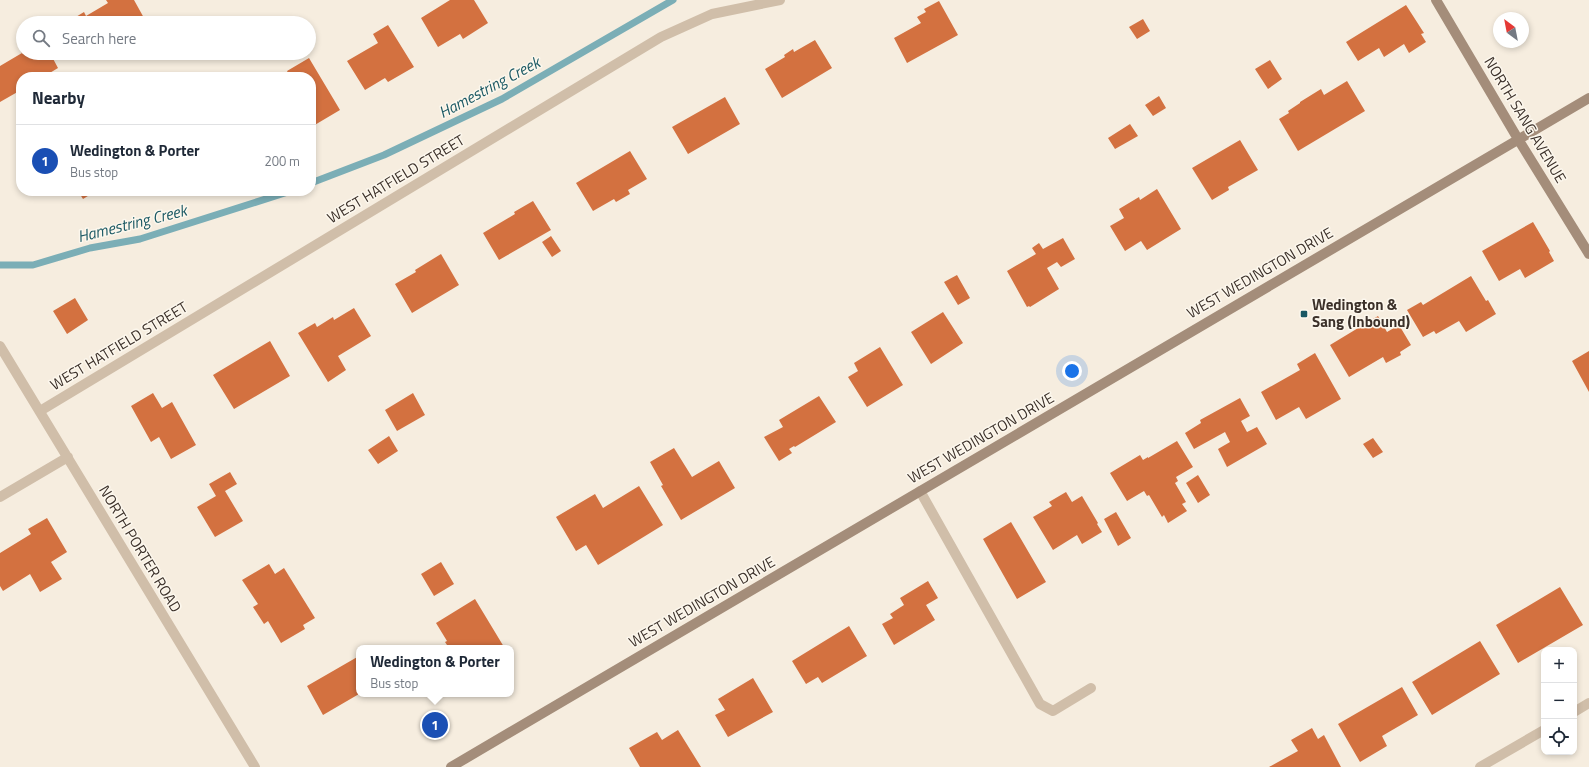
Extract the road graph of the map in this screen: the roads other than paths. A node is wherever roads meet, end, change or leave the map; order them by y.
1 (780, 0) edge
2 (1436, 0) edge
3 (1589, 98) edge
4 (1518, 139) junction
5 (1589, 254) edge
6 (0, 346) edge
7 (40, 411) junction
8 (68, 457) junction
9 (920, 491) junction
10 (0, 497) edge
11 (1091, 688) dead end
12 (1589, 703) edge
13 (1577, 710) edge
14 (1541, 732) edge
15 (255, 767) edge
16 (451, 767) edge
17 (1480, 767) edge

1 - 7 street, WEST HATFIELD STREET
2 - 4 main road, NORTH SANG AVENUE
3 - 4 main road, WEST WEDINGTON DRIVE
4 - 5 main road, NORTH SANG AVENUE
4 - 9 main road, WEST WEDINGTON DRIVE
6 - 7 street, NORTH PORTER ROAD
7 - 8 street, NORTH PORTER ROAD
8 - 10 street
8 - 15 street, NORTH PORTER ROAD
9 - 11 street
9 - 16 main road, WEST WEDINGTON DRIVE
12 - 13 street
14 - 17 street

